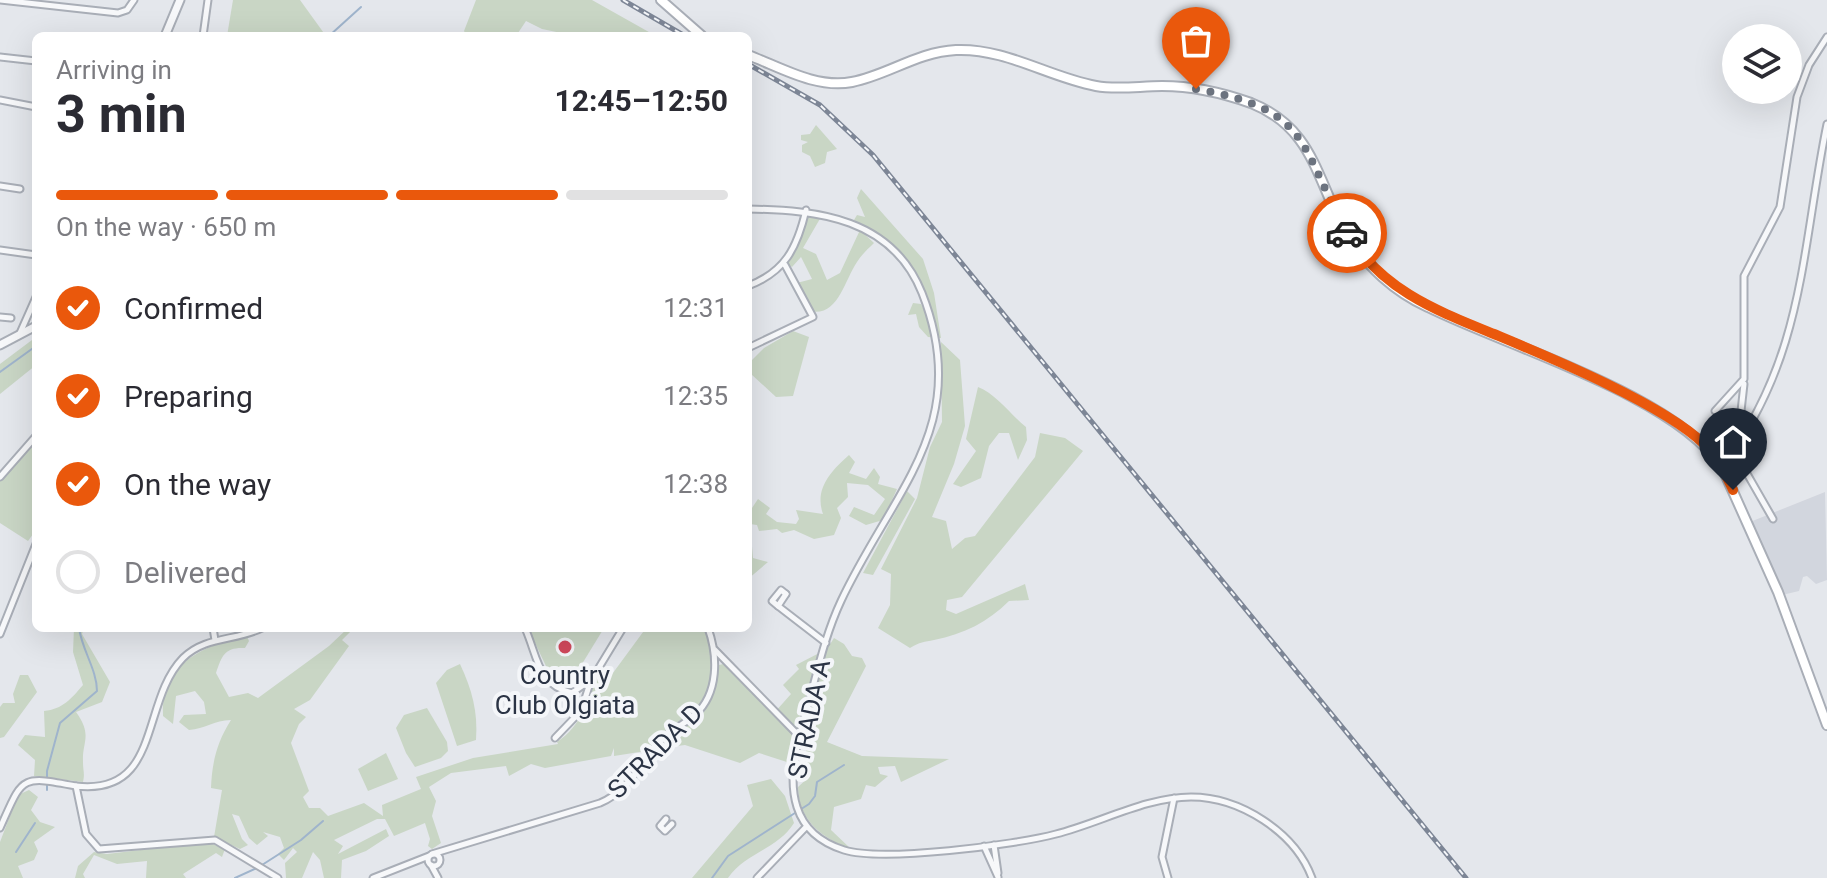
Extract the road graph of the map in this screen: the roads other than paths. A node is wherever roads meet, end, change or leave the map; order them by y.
1 (0, 0) edge
2 (134, 0) edge
3 (180, 0) edge
4 (208, 0) edge
5 (661, 0) edge
6 (167, 32) edge
7 (204, 32) edge
8 (697, 32) edge
9 (1827, 37) edge
10 (0, 57) edge
11 (752, 57) edge
12 (32, 61) edge
13 (0, 100) edge
14 (32, 106) edge
15 (1827, 124) edge
16 (0, 186) edge
17 (20, 189) dead end
18 (752, 209) edge
19 (806, 210) junction
20 (0, 250) edge
21 (32, 254) edge
22 (785, 265) junction
23 (752, 284) edge
24 (32, 306) edge
25 (0, 317) edge
26 (11, 318) dead end
27 (32, 328) edge
28 (19, 336) junction
29 (0, 345) edge
30 (752, 346) edge
31 (1744, 379) junction
32 (1715, 411) dead end
33 (1746, 433) junction
34 (32, 441) edge
35 (1734, 451) junction
36 (1722, 467) junction
37 (0, 477) edge
38 (1773, 519) dead end
39 (32, 554) edge
40 (778, 606) dead end
41 (214, 632) edge
42 (246, 632) edge
43 (527, 632) edge
44 (621, 632) edge
45 (709, 632) edge
46 (0, 634) edge
47 (215, 640) junction
48 (826, 643) junction
49 (715, 650) junction
50 (592, 679) junction
51 (573, 692) junction
52 (581, 703) junction
53 (1827, 725) edge
54 (800, 737) junction
55 (555, 738) dead end
56 (76, 786) junction
57 (1174, 798) junction
58 (666, 819) dead end
59 (672, 824) dead end
60 (806, 827) junction
61 (0, 828) edge
62 (462, 843) junction
63 (994, 845) junction
64 (984, 846) junction
65 (431, 855) junction
66 (439, 862) junction
67 (411, 864) junction
68 (430, 864) junction
69 (278, 878) edge
70 (373, 878) edge
71 (757, 878) edge
72 (998, 878) edge
73 (1168, 878) edge
74 (1312, 878) edge

1 - 2 street
3 - 6 street
4 - 7 street
5 - 8 main road
9 - 31 street
10 - 12 street
11 - 36 main road
13 - 14 street
15 - 33 street
16 - 17 street
18 - 19 street, STRADA A
19 - 22 street
19 - 48 street, STRADA A
20 - 21 street
22 - 23 street
22 - 30 street
24 - 28 street
25 - 26 street
27 - 28 street
28 - 29 street
31 - 32 street
31 - 33 street
33 - 35 street
34 - 37 street
35 - 36 street
35 - 38 street
36 - 53 main road
39 - 46 street
40 - 48 street
41 - 47 street
42 - 47 street
43 - 51 street
44 - 50 street
45 - 49 street, STRADA D
47 - 56 street
48 - 54 street, STRADA A
49 - 54 street, STRADA D
49 - 62 street, STRADA D
50 - 51 street
50 - 52 street
51 - 52 street
52 - 55 street
54 - 60 street, STRADA A
56 - 61 street
56 - 69 street
57 - 63 street
57 - 73 street
57 - 74 street
58 - 59 street
60 - 64 street
60 - 71 street
62 - 65 street, STRADA D
62 - 66 street, STRADA D
63 - 64 street
63 - 72 street
64 - 72 street
65 - 66 street
65 - 67 street, STRADA D
65 - 68 street
66 - 68 street
66 - 68 street
67 - 68 street, STRADA D
67 - 70 street, STRADA D

